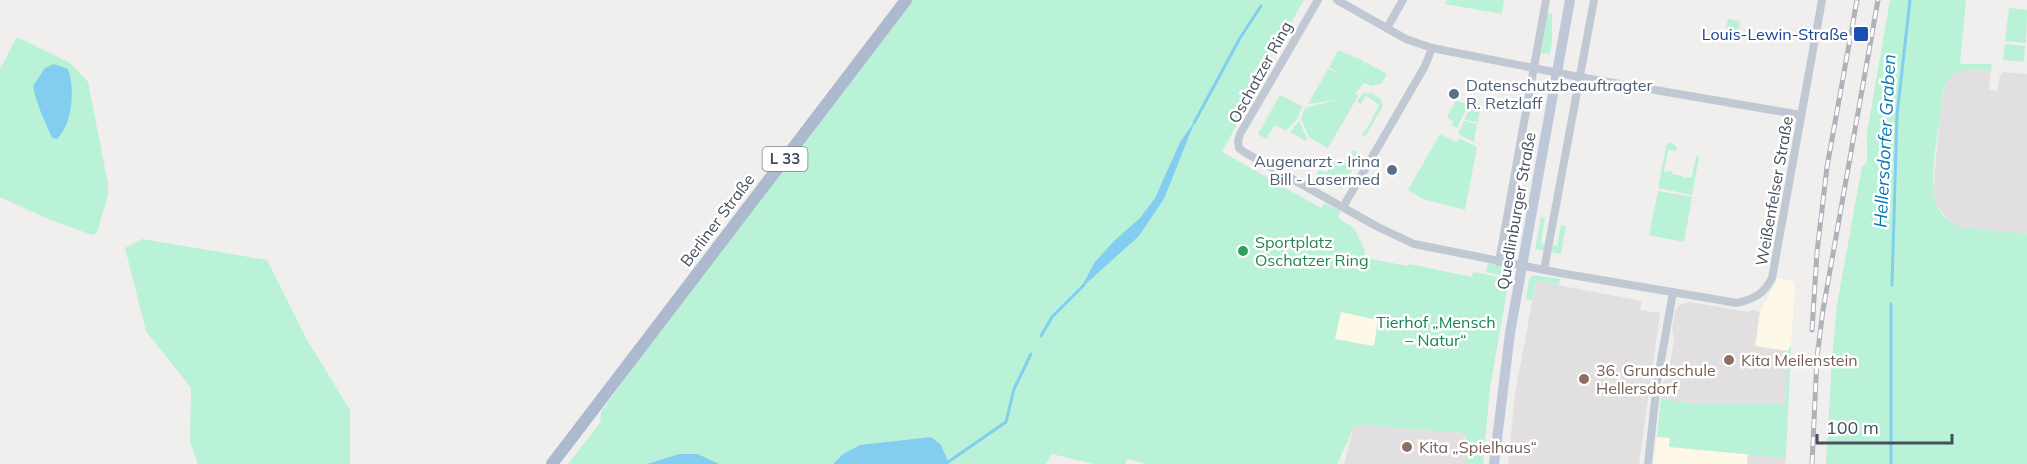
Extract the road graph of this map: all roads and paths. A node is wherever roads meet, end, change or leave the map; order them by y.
1 (906, 0) edge
2 (1318, 0) edge
3 (1337, 0) edge
4 (1403, 0) edge
5 (1546, 0) edge
6 (1570, 0) edge
7 (1594, 0) edge
8 (1822, 0) edge
9 (1387, 28) junction
10 (1432, 48) junction
11 (1534, 68) junction
12 (1556, 72) junction
13 (1579, 76) junction
14 (1802, 115) junction
15 (1343, 207) junction
16 (1499, 262) junction
17 (1521, 266) junction
18 (1544, 270) junction
19 (1672, 292) junction
20 (552, 464) edge
21 (1494, 464) edge
22 (1648, 464) edge

1 - 20 main road, Berliner Straße / L 33
2 - 15 street, Oschatzer Ring
3 - 9 street
4 - 9 street
5 - 11 street, Quedlinburger Straße
6 - 12 street, Quedlinburger Straße
7 - 13 street
8 - 14 street, Weißenfelser Straße
9 - 10 street
10 - 11 street
10 - 15 street
11 - 12 street
11 - 16 street, Quedlinburger Straße
12 - 13 street
12 - 17 street, Quedlinburger Straße
13 - 14 street
13 - 18 street
14 - 19 street, Weißenfelser Straße
15 - 16 street, Oschatzer Ring
16 - 17 street, Oschatzer Ring
17 - 18 street, Weißenfelser Straße
17 - 21 street, Quedlinburger Straße
18 - 19 street, Weißenfelser Straße
19 - 22 street

